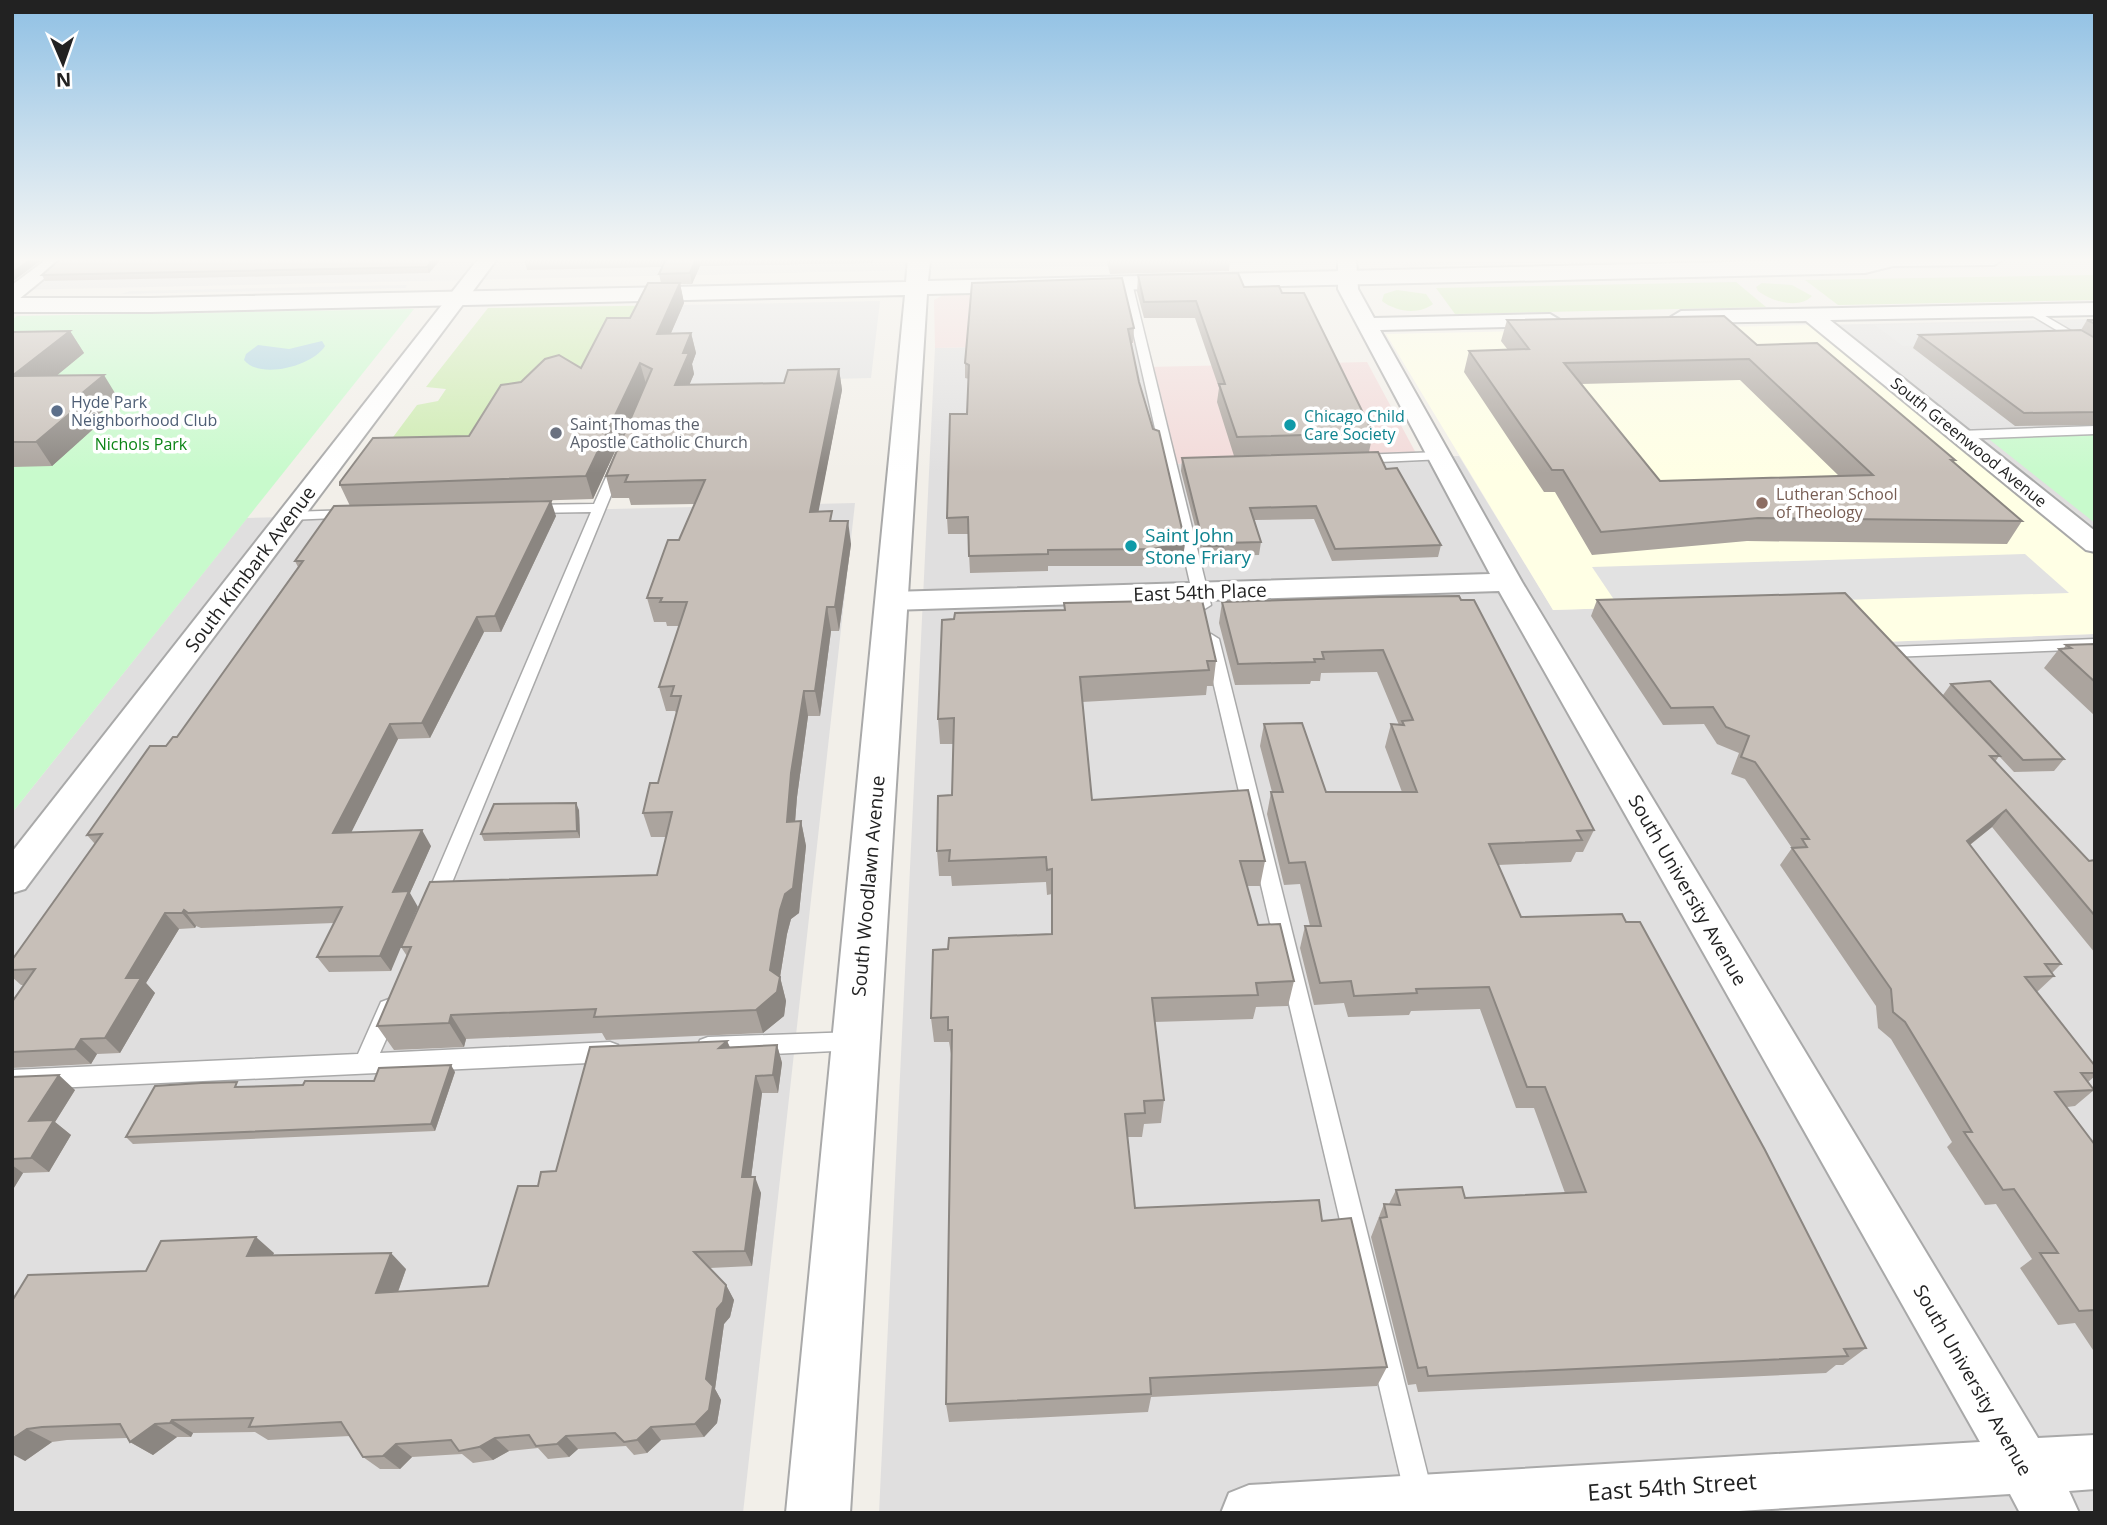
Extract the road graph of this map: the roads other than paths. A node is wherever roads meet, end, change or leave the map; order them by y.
1 (432, 330) edge
2 (913, 330) edge
3 (1140, 330) edge
4 (1369, 330) edge
5 (1830, 330) edge
6 (2063, 330) edge
7 (2095, 350) edge
8 (2095, 430) edge
9 (1960, 435) junction
10 (625, 448) edge
11 (1439, 456) junction
12 (1349, 459) edge
13 (600, 508) junction
14 (520, 510) edge
15 (373, 514) edge
16 (290, 516) junction
17 (2095, 544) edge
18 (1508, 582) junction
19 (1200, 592) junction
20 (891, 601) junction
21 (2095, 645) edge
22 (1909, 672) edge
23 (12, 879) edge
24 (424, 924) edge
25 (397, 987) edge
26 (856, 1041) junction
27 (683, 1049) edge
28 (628, 1051) edge
29 (365, 1063) junction
30 (12, 1080) edge
31 (2095, 1462) edge
32 (2024, 1466) junction
33 (1422, 1508) edge
34 (818, 1513) edge
35 (1249, 1513) edge
36 (2051, 1513) edge

1 - 16 street, South Kimbark Avenue
2 - 20 street, South Woodlawn Avenue
3 - 19 lane
4 - 11 street, South University Avenue
5 - 9 street, South Greenwood Avenue
6 - 7 lane
8 - 9 lane
9 - 17 street, South Greenwood Avenue
10 - 13 lane
11 - 12 lane
11 - 18 street, South University Avenue
13 - 14 lane
13 - 24 lane
15 - 16 lane
16 - 23 street, South Kimbark Avenue
18 - 19 street, East 54th Place
18 - 32 street, South University Avenue
19 - 20 street, East 54th Place
19 - 33 lane
20 - 26 street, South Woodlawn Avenue
21 - 22 lane
25 - 29 lane
26 - 27 lane
26 - 34 street, South Woodlawn Avenue
28 - 29 lane
29 - 30 lane
31 - 32 street, East 54th Street
32 - 33 street, East 54th Street
32 - 36 street, South University Avenue
33 - 35 street, East 54th Street

